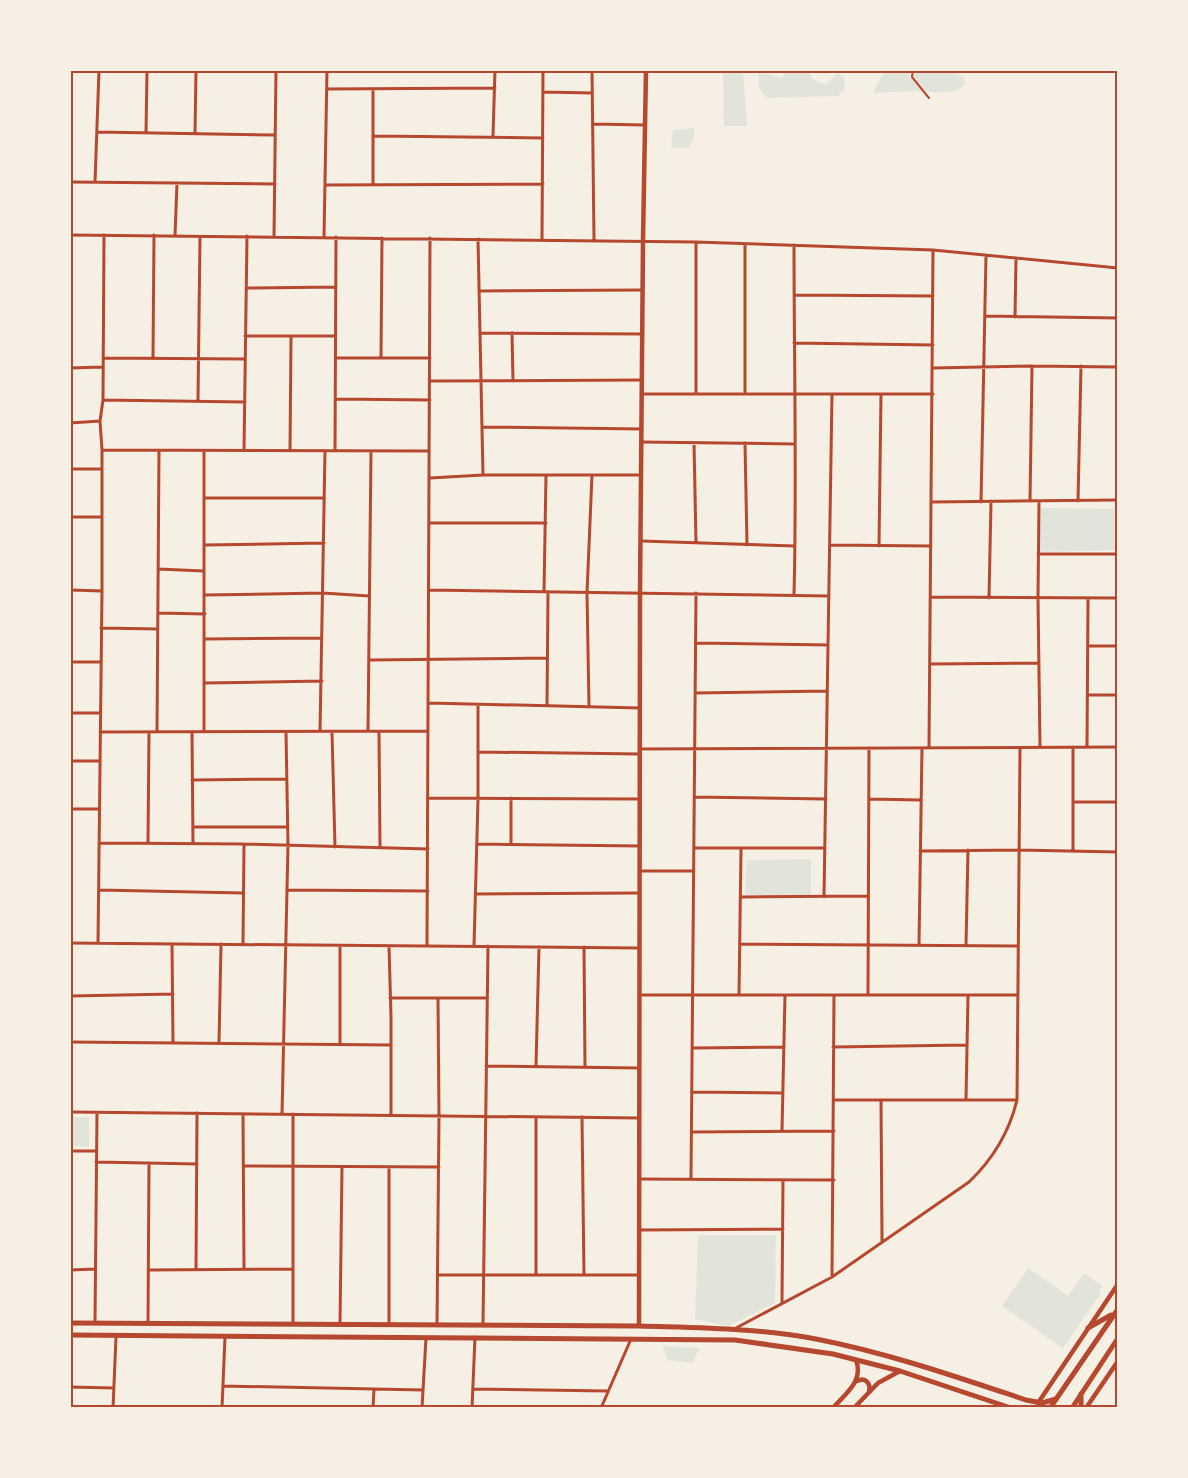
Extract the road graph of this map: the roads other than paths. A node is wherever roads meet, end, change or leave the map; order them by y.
1 (99, 70) edge
2 (147, 70) edge
3 (196, 70) edge
4 (276, 70) edge
5 (327, 70) edge
6 (495, 70) edge
7 (543, 70) edge
8 (592, 70) edge
9 (646, 70) edge
10 (913, 70) edge
11 (495, 88) junction
12 (327, 89) junction
13 (373, 89) junction
14 (543, 92) junction
15 (592, 93) junction
16 (929, 98) dead end
17 (592, 124) junction
18 (645, 125) junction
19 (97, 132) junction
20 (146, 132) junction
21 (195, 134) junction
22 (275, 135) junction
23 (374, 136) junction
24 (493, 136) junction
25 (543, 138) junction
26 (70, 182) edge
27 (95, 182) junction
28 (177, 183) junction
29 (275, 184) junction
30 (373, 184) junction
31 (543, 184) junction
32 (325, 185) junction
33 (70, 235) edge
34 (104, 235) junction
35 (154, 235) junction
36 (175, 236) junction
37 (200, 236) junction
38 (247, 236) junction
39 (274, 237) junction
40 (324, 237) junction
41 (336, 237) junction
42 (382, 238) junction
43 (430, 238) junction
44 (478, 239) junction
45 (542, 239) junction
46 (594, 240) junction
47 (643, 240) junction
48 (696, 242) junction
49 (745, 244) junction
50 (794, 245) junction
51 (933, 250) junction
52 (986, 255) junction
53 (1016, 258) junction
54 (1118, 268) edge
55 (336, 287) junction
56 (246, 288) junction
57 (642, 290) junction
58 (479, 291) junction
59 (794, 295) junction
60 (934, 296) junction
61 (985, 316) junction
62 (1015, 317) junction
63 (1118, 318) edge
64 (480, 333) junction
65 (512, 333) junction
66 (642, 334) junction
67 (245, 336) junction
68 (335, 336) junction
69 (291, 337) junction
70 (794, 343) junction
71 (933, 345) junction
72 (103, 358) junction
73 (153, 358) junction
74 (336, 358) junction
75 (381, 358) junction
76 (430, 358) junction
77 (198, 359) junction
78 (245, 359) junction
79 (1032, 366) junction
80 (1081, 366) junction
81 (102, 367) junction
82 (984, 367) junction
83 (1118, 367) edge
84 (70, 368) edge
85 (933, 368) junction
86 (642, 380) junction
87 (430, 381) junction
88 (481, 381) junction
89 (513, 381) junction
90 (642, 394) junction
91 (696, 394) junction
92 (746, 394) junction
93 (794, 394) junction
94 (832, 394) junction
95 (881, 394) junction
96 (933, 394) junction
97 (336, 399) junction
98 (103, 400) junction
99 (198, 400) junction
100 (430, 400) junction
101 (245, 402) junction
102 (100, 421) junction
103 (70, 423) edge
104 (482, 427) junction
105 (642, 429) junction
106 (642, 442) junction
107 (694, 442) junction
108 (744, 443) junction
109 (795, 444) junction
110 (102, 450) junction
111 (159, 450) junction
112 (244, 450) junction
113 (204, 451) junction
114 (290, 451) junction
115 (325, 451) junction
116 (335, 451) junction
117 (371, 451) junction
118 (429, 451) junction
119 (70, 468) edge
120 (101, 469) junction
121 (483, 475) junction
122 (546, 475) junction
123 (592, 475) junction
124 (641, 475) junction
125 (429, 478) junction
126 (205, 498) junction
127 (323, 498) junction
128 (1118, 500) edge
129 (1030, 501) junction
130 (1039, 501) junction
131 (1078, 501) junction
132 (932, 502) junction
133 (981, 502) junction
134 (991, 502) junction
135 (70, 517) edge
136 (102, 517) junction
137 (429, 523) junction
138 (546, 523) junction
139 (641, 541) junction
140 (324, 543) junction
141 (696, 543) junction
142 (205, 545) junction
143 (747, 545) junction
144 (830, 545) junction
145 (795, 546) junction
146 (879, 546) junction
147 (931, 546) junction
148 (1038, 554) junction
149 (1118, 554) edge
150 (158, 569) junction
151 (204, 571) junction
152 (70, 590) edge
153 (429, 590) junction
154 (102, 591) junction
155 (546, 592) junction
156 (323, 593) junction
157 (587, 593) junction
158 (696, 593) junction
159 (640, 594) junction
160 (205, 595) junction
161 (794, 595) junction
162 (369, 596) junction
163 (829, 596) junction
164 (931, 597) junction
165 (989, 598) junction
166 (1038, 598) junction
167 (1088, 598) junction
168 (1118, 598) edge
169 (159, 613) junction
170 (205, 614) junction
171 (101, 628) junction
172 (158, 629) junction
173 (322, 638) junction
174 (204, 639) junction
175 (696, 643) junction
176 (828, 645) junction
177 (1088, 646) junction
178 (1118, 646) edge
179 (547, 658) junction
180 (370, 660) junction
181 (429, 660) junction
182 (70, 662) edge
183 (101, 662) junction
184 (930, 663) junction
185 (1038, 663) junction
186 (322, 681) junction
187 (205, 683) junction
188 (827, 691) junction
189 (695, 693) junction
190 (1087, 694) junction
191 (1118, 695) edge
192 (429, 704) junction
193 (478, 705) junction
194 (547, 706) junction
195 (589, 707) junction
196 (640, 708) junction
197 (70, 713) edge
198 (99, 713) junction
199 (368, 731) junction
200 (379, 731) junction
201 (428, 731) junction
202 (99, 732) junction
203 (149, 732) junction
204 (157, 732) junction
205 (192, 732) junction
206 (204, 732) junction
207 (286, 732) junction
208 (320, 732) junction
209 (332, 732) junction
210 (1040, 747) junction
211 (1073, 747) junction
212 (1087, 747) junction
213 (1118, 747) edge
214 (827, 748) junction
215 (869, 748) junction
216 (922, 748) junction
217 (929, 748) junction
218 (1020, 748) junction
219 (695, 749) junction
220 (478, 752) junction
221 (640, 752) junction
222 (70, 761) edge
223 (100, 761) junction
224 (286, 779) junction
225 (192, 780) junction
226 (694, 797) junction
227 (428, 798) junction
228 (511, 798) junction
229 (478, 799) junction
230 (639, 799) junction
231 (826, 799) junction
232 (868, 799) junction
233 (921, 800) junction
234 (1073, 802) junction
235 (1118, 802) edge
236 (70, 809) edge
237 (99, 809) junction
238 (193, 827) junction
239 (287, 827) junction
240 (100, 843) junction
241 (148, 843) junction
242 (193, 844) junction
243 (244, 844) junction
244 (477, 844) junction
245 (511, 844) junction
246 (288, 845) junction
247 (640, 846) junction
248 (335, 847) junction
249 (380, 847) junction
250 (694, 848) junction
251 (741, 848) junction
252 (825, 848) junction
253 (429, 849) junction
254 (968, 850) junction
255 (1019, 850) junction
256 (920, 851) junction
257 (1073, 851) junction
258 (1118, 852) edge
259 (640, 871) junction
260 (694, 871) junction
261 (99, 890) junction
262 (287, 890) junction
263 (428, 891) junction
264 (243, 893) junction
265 (640, 893) junction
266 (476, 894) junction
267 (868, 896) junction
268 (741, 897) junction
269 (824, 897) junction
270 (70, 943) edge
271 (98, 943) junction
272 (172, 944) junction
273 (221, 944) junction
274 (243, 944) junction
275 (740, 944) junction
276 (286, 945) junction
277 (388, 945) junction
278 (868, 945) junction
279 (919, 945) junction
280 (966, 945) junction
281 (340, 946) junction
282 (427, 946) junction
283 (474, 946) junction
284 (488, 946) junction
285 (1018, 946) junction
286 (539, 947) junction
287 (584, 947) junction
288 (638, 948) junction
289 (173, 994) junction
290 (639, 995) junction
291 (693, 995) junction
292 (739, 995) junction
293 (785, 995) junction
294 (834, 995) junction
295 (868, 995) junction
296 (968, 995) junction
297 (1017, 995) junction
298 (70, 996) edge
299 (390, 998) junction
300 (488, 998) junction
301 (438, 999) junction
302 (70, 1042) edge
303 (173, 1043) junction
304 (219, 1043) junction
305 (284, 1044) junction
306 (340, 1045) junction
307 (391, 1045) junction
308 (966, 1045) junction
309 (784, 1047) junction
310 (833, 1047) junction
311 (692, 1048) junction
312 (486, 1066) junction
313 (536, 1066) junction
314 (585, 1067) junction
315 (639, 1068) junction
316 (692, 1092) junction
317 (783, 1093) junction
318 (834, 1100) junction
319 (881, 1100) junction
320 (966, 1100) junction
321 (1017, 1100) junction
322 (70, 1112) edge
323 (97, 1113) junction
324 (197, 1113) junction
325 (243, 1114) junction
326 (282, 1114) junction
327 (293, 1114) junction
328 (391, 1115) junction
329 (439, 1116) junction
330 (485, 1116) junction
331 (536, 1117) junction
332 (582, 1117) junction
333 (639, 1118) junction
334 (782, 1131) junction
335 (834, 1131) junction
336 (691, 1132) junction
337 (70, 1151) edge
338 (96, 1151) junction
339 (96, 1162) junction
340 (149, 1163) junction
341 (197, 1164) junction
342 (244, 1166) junction
343 (293, 1166) junction
344 (342, 1167) junction
345 (389, 1167) junction
346 (439, 1167) junction
347 (639, 1179) junction
348 (691, 1179) junction
349 (783, 1180) junction
350 (834, 1180) junction
351 (783, 1229) junction
352 (639, 1230) junction
353 (882, 1242) junction
354 (95, 1269) junction
355 (244, 1269) junction
356 (293, 1269) junction
357 (70, 1270) edge
358 (148, 1270) junction
359 (196, 1270) junction
360 (438, 1275) junction
361 (483, 1275) junction
362 (536, 1275) junction
363 (584, 1275) junction
364 (639, 1275) junction
365 (832, 1277) junction
366 (1118, 1284) edge
367 (782, 1303) junction
368 (1117, 1309) edge
369 (70, 1323) edge
370 (95, 1323) junction
371 (148, 1323) junction
372 (293, 1324) junction
373 (322, 1324) junction
374 (340, 1324) junction
375 (389, 1324) junction
376 (437, 1324) junction
377 (483, 1325) junction
378 (639, 1326) junction
379 (1088, 1328) junction
380 (732, 1330) junction
381 (70, 1335) edge
382 (116, 1335) junction
383 (225, 1335) junction
384 (321, 1337) junction
385 (426, 1337) junction
386 (475, 1337) junction
387 (632, 1338) junction
388 (1118, 1338) edge
389 (856, 1360) junction
390 (1118, 1361) edge
391 (900, 1371) junction
392 (855, 1383) junction
393 (223, 1386) junction
394 (70, 1387) edge
395 (114, 1388) junction
396 (374, 1389) junction
397 (473, 1389) junction
398 (423, 1390) junction
399 (608, 1390) junction
400 (1082, 1392) junction
401 (867, 1393) junction
402 (1056, 1399) junction
403 (1026, 1400) junction
404 (1038, 1403) junction
405 (113, 1407) edge
406 (222, 1407) edge
407 (373, 1407) edge
408 (422, 1407) edge
409 (472, 1407) edge
410 (601, 1407) edge
411 (832, 1407) edge
412 (854, 1407) edge
413 (1011, 1407) edge
414 (1029, 1407) edge
415 (1050, 1407) edge
416 (1072, 1407) edge
417 (1081, 1407) edge
418 (1086, 1407) edge

1 - 19 street
2 - 20 street
3 - 21 street
4 - 22 street
5 - 12 street
6 - 11 street
7 - 14 street
8 - 15 street
9 - 18 street
10 - 16 street
11 - 13 street
11 - 24 street
12 - 13 street
12 - 32 street
13 - 23 street
14 - 15 street
14 - 25 street
15 - 17 street
17 - 18 street
17 - 46 street
18 - 47 street
19 - 20 street
19 - 27 street
20 - 21 street
21 - 22 street
22 - 29 street
23 - 24 street
23 - 30 street
24 - 25 street
25 - 31 street
26 - 27 street
27 - 28 street
28 - 29 street
28 - 36 street
29 - 39 street
30 - 31 street
30 - 32 street
31 - 45 street
32 - 40 street
33 - 34 street
34 - 35 street
34 - 72 street
35 - 36 street
35 - 73 street
36 - 37 street
37 - 38 street
37 - 77 street
38 - 39 street
38 - 56 street
39 - 40 street
40 - 41 street
41 - 42 street
41 - 55 street
42 - 43 street
42 - 75 street
43 - 44 street
43 - 76 street
44 - 45 street
44 - 58 street
45 - 46 street
46 - 47 street
47 - 48 street
47 - 57 street
48 - 49 street
48 - 91 street
49 - 50 street
49 - 92 street
50 - 51 street
50 - 59 street
51 - 52 street
51 - 60 street
52 - 53 street
52 - 61 street
53 - 54 street
53 - 62 street
55 - 56 street
55 - 68 street
56 - 67 street
57 - 58 street
57 - 66 street
58 - 64 street
59 - 60 street
59 - 70 street
60 - 71 street
61 - 62 street
61 - 82 street
62 - 63 street
64 - 65 street
64 - 88 street
65 - 66 street
65 - 89 street
66 - 86 street
67 - 69 street
67 - 78 street
68 - 69 street
68 - 74 street
69 - 114 street
70 - 71 street
70 - 93 street
71 - 85 street
72 - 73 street
72 - 81 street
73 - 77 street
74 - 75 street
74 - 97 street
75 - 76 street
76 - 87 street
77 - 78 street
77 - 99 street
78 - 101 street
79 - 80 street
79 - 82 street
79 - 129 street
80 - 83 street
80 - 131 street
81 - 84 street
81 - 98 street
82 - 85 street
82 - 133 street
85 - 96 street
86 - 89 street
86 - 90 street
87 - 88 street
87 - 100 street
88 - 89 street
88 - 104 street
90 - 91 street
90 - 105 street
91 - 92 street
92 - 93 street
93 - 94 street
93 - 109 street
94 - 95 street
94 - 144 street
95 - 96 street
95 - 146 street
96 - 132 street
97 - 100 street
97 - 116 street
98 - 99 street
98 - 102 street
99 - 101 street
100 - 118 street
101 - 112 street
102 - 103 street
102 - 110 street
104 - 105 street
104 - 121 street
105 - 106 street
106 - 107 street
106 - 124 street
107 - 108 street
107 - 141 street
108 - 109 street
108 - 143 street
109 - 145 street
110 - 111 street
110 - 120 street
111 - 113 street
111 - 150 street
112 - 113 street
112 - 114 street
113 - 126 street
114 - 115 street
115 - 116 street
115 - 127 street
116 - 117 street
117 - 118 street
117 - 162 street
118 - 125 street
119 - 120 street
120 - 136 street
121 - 122 street
121 - 125 street
122 - 123 street
122 - 138 street
123 - 124 street
123 - 157 street
124 - 139 street
125 - 137 street
126 - 127 street
126 - 142 street
127 - 140 street
128 - 131 street
129 - 130 street
129 - 134 street
130 - 131 street
130 - 148 street
132 - 133 street
132 - 147 street
133 - 134 street
134 - 165 street
135 - 136 street
136 - 154 street
137 - 138 street
137 - 153 street
138 - 155 street
139 - 141 street
139 - 159 street
140 - 142 street
140 - 156 street
141 - 143 street
142 - 151 street
143 - 145 street
144 - 146 street
144 - 163 street
145 - 161 street
146 - 147 street
147 - 164 street
148 - 149 street
148 - 166 street
150 - 151 street
150 - 169 street
151 - 160 street
152 - 154 street
153 - 155 street
153 - 181 street
154 - 171 street
155 - 157 street
155 - 179 street
156 - 160 street
156 - 162 street
156 - 173 street
157 - 159 street
157 - 195 street
158 - 159 street
158 - 161 street
158 - 175 street
159 - 196 street
160 - 170 street
161 - 163 street
162 - 180 street
163 - 176 street
164 - 165 street
164 - 184 street
165 - 166 street
166 - 167 street
166 - 185 street
167 - 168 street
167 - 177 street
169 - 170 street
169 - 172 street
170 - 174 street
171 - 172 street
171 - 183 street
172 - 204 street
173 - 174 street
173 - 186 street
174 - 187 street
175 - 176 street
175 - 189 street
176 - 188 street
177 - 178 street
177 - 190 street
179 - 181 street
179 - 194 street
180 - 181 street
180 - 199 street
181 - 192 street
182 - 183 street
183 - 198 street
184 - 185 street
184 - 217 street
185 - 210 street
186 - 187 street
186 - 208 street
187 - 206 street
188 - 189 street
188 - 214 street
189 - 219 street
190 - 191 street
190 - 212 street
192 - 193 street
192 - 201 street
193 - 194 street
193 - 220 street
194 - 195 street
195 - 196 street
196 - 221 street
197 - 198 street
198 - 202 street
199 - 200 street
199 - 209 street
200 - 201 street
200 - 249 street
201 - 227 street
202 - 203 street
202 - 223 street
203 - 204 street
203 - 241 street
204 - 205 street
205 - 206 street
205 - 225 street
206 - 207 street
207 - 208 street
207 - 224 street
208 - 209 street
209 - 248 street
210 - 211 street
210 - 218 street
211 - 212 street
211 - 234 street
212 - 213 street
214 - 215 street
214 - 219 street
214 - 231 street
215 - 216 street
215 - 232 street
216 - 217 street
216 - 233 street
217 - 218 street
218 - 255 street
219 - 221 street
219 - 226 street
220 - 221 street
220 - 229 street
221 - 230 street
222 - 223 street
223 - 237 street
224 - 225 street
224 - 239 street
225 - 238 street
226 - 231 street
226 - 250 street
227 - 229 street
227 - 253 street
228 - 229 street
228 - 230 street
228 - 245 street
229 - 244 street
230 - 247 street
231 - 252 street
232 - 233 street
232 - 267 street
233 - 256 street
234 - 235 street
234 - 257 street
236 - 237 street
237 - 240 street
238 - 239 street
238 - 242 street
239 - 246 street
240 - 241 street
240 - 261 street
241 - 242 street
242 - 243 street
243 - 246 street
243 - 264 street
244 - 245 street
244 - 266 street
245 - 247 street
246 - 248 street
246 - 262 street
247 - 259 street
248 - 249 street
249 - 253 street
250 - 251 street
250 - 260 street
251 - 252 street
251 - 268 street
252 - 269 street
253 - 263 street
254 - 255 street
254 - 256 street
254 - 280 street
255 - 257 street
255 - 285 street
256 - 279 street
257 - 258 street
259 - 260 street
259 - 265 street
260 - 291 street
261 - 264 street
261 - 271 street
262 - 263 street
262 - 276 street
263 - 282 street
264 - 274 street
265 - 266 street
265 - 288 street
266 - 283 street
267 - 269 street
267 - 278 street
268 - 269 street
268 - 275 street
270 - 271 street
271 - 272 street
272 - 273 street
272 - 289 street
273 - 274 street
273 - 304 street
274 - 276 street
275 - 278 street
275 - 292 street
276 - 281 street
276 - 305 street
277 - 281 street
277 - 282 street
277 - 299 street
278 - 279 street
278 - 295 street
279 - 280 street
280 - 285 street
281 - 306 street
282 - 283 street
283 - 284 street
284 - 286 street
284 - 300 street
285 - 297 street
286 - 287 street
286 - 313 street
287 - 288 street
287 - 314 street
288 - 290 street
289 - 298 street
289 - 303 street
290 - 291 street
290 - 315 street
291 - 292 street
291 - 311 street
292 - 293 street
293 - 294 street
293 - 309 street
294 - 295 street
294 - 310 street
295 - 296 street
296 - 297 street
296 - 308 street
297 - 321 street
299 - 301 street
299 - 307 street
300 - 301 street
300 - 312 street
301 - 329 street
302 - 303 street
303 - 304 street
304 - 305 street
305 - 306 street
305 - 326 street
306 - 307 street
307 - 328 street
308 - 310 street
308 - 320 street
309 - 311 street
309 - 317 street
310 - 318 street
311 - 316 street
312 - 313 street
312 - 330 street
313 - 314 street
314 - 315 street
315 - 333 street
316 - 317 street
316 - 336 street
317 - 334 street
318 - 319 street
318 - 335 street
319 - 320 street
319 - 353 street
320 - 321 street
321 - 353 street
322 - 323 street
323 - 324 street
323 - 338 street
324 - 325 street
324 - 341 street
325 - 326 street
325 - 342 street
326 - 327 street
327 - 328 street
327 - 343 street
328 - 329 street
329 - 330 street
329 - 346 street
330 - 331 street
330 - 361 street
331 - 332 street
331 - 362 street
332 - 333 street
332 - 363 street
333 - 347 street
334 - 335 street
334 - 336 street
335 - 350 street
336 - 348 street
337 - 338 street
338 - 339 street
339 - 340 street
339 - 354 street
340 - 341 street
340 - 358 street
341 - 359 street
342 - 343 street
342 - 355 street
343 - 344 street
343 - 356 street
344 - 345 street
344 - 374 street
345 - 346 street
345 - 375 street
346 - 360 street
347 - 348 street
347 - 352 street
348 - 349 street
349 - 350 street
349 - 351 street
350 - 365 street
351 - 352 street
351 - 367 street
352 - 364 street
353 - 365 street
354 - 357 street
354 - 370 street
355 - 356 street
355 - 359 street
356 - 372 street
358 - 359 street
358 - 371 street
360 - 361 street
360 - 376 street
361 - 362 street
361 - 377 street
362 - 363 street
363 - 364 street
364 - 378 street
365 - 367 street
366 - 379 street
367 - 380 street
368 - 379 main road
368 - 402 main road
369 - 370 main road
370 - 371 main road
371 - 372 main road
372 - 373 main road
373 - 374 main road
373 - 384 main road
374 - 375 main road
375 - 376 main road
376 - 377 main road
377 - 378 main road
378 - 380 main road
379 - 404 street
380 - 403 main road
381 - 382 main road
382 - 383 main road
382 - 395 street
383 - 384 main road
383 - 393 street
384 - 385 main road
385 - 386 main road
385 - 398 street
386 - 387 main road
386 - 397 street
387 - 389 main road
387 - 399 street
388 - 400 main road
389 - 391 main road
389 - 392 street
390 - 418 street
391 - 401 street
391 - 413 main road
392 - 401 street
392 - 411 street
393 - 396 street
393 - 406 street
394 - 395 street
395 - 405 street
396 - 398 street
396 - 407 street
397 - 399 street
397 - 409 street
398 - 408 street
399 - 410 street
400 - 416 main road
400 - 417 main road
401 - 412 street
402 - 404 main road
402 - 415 main road
403 - 404 main road
403 - 414 main road

